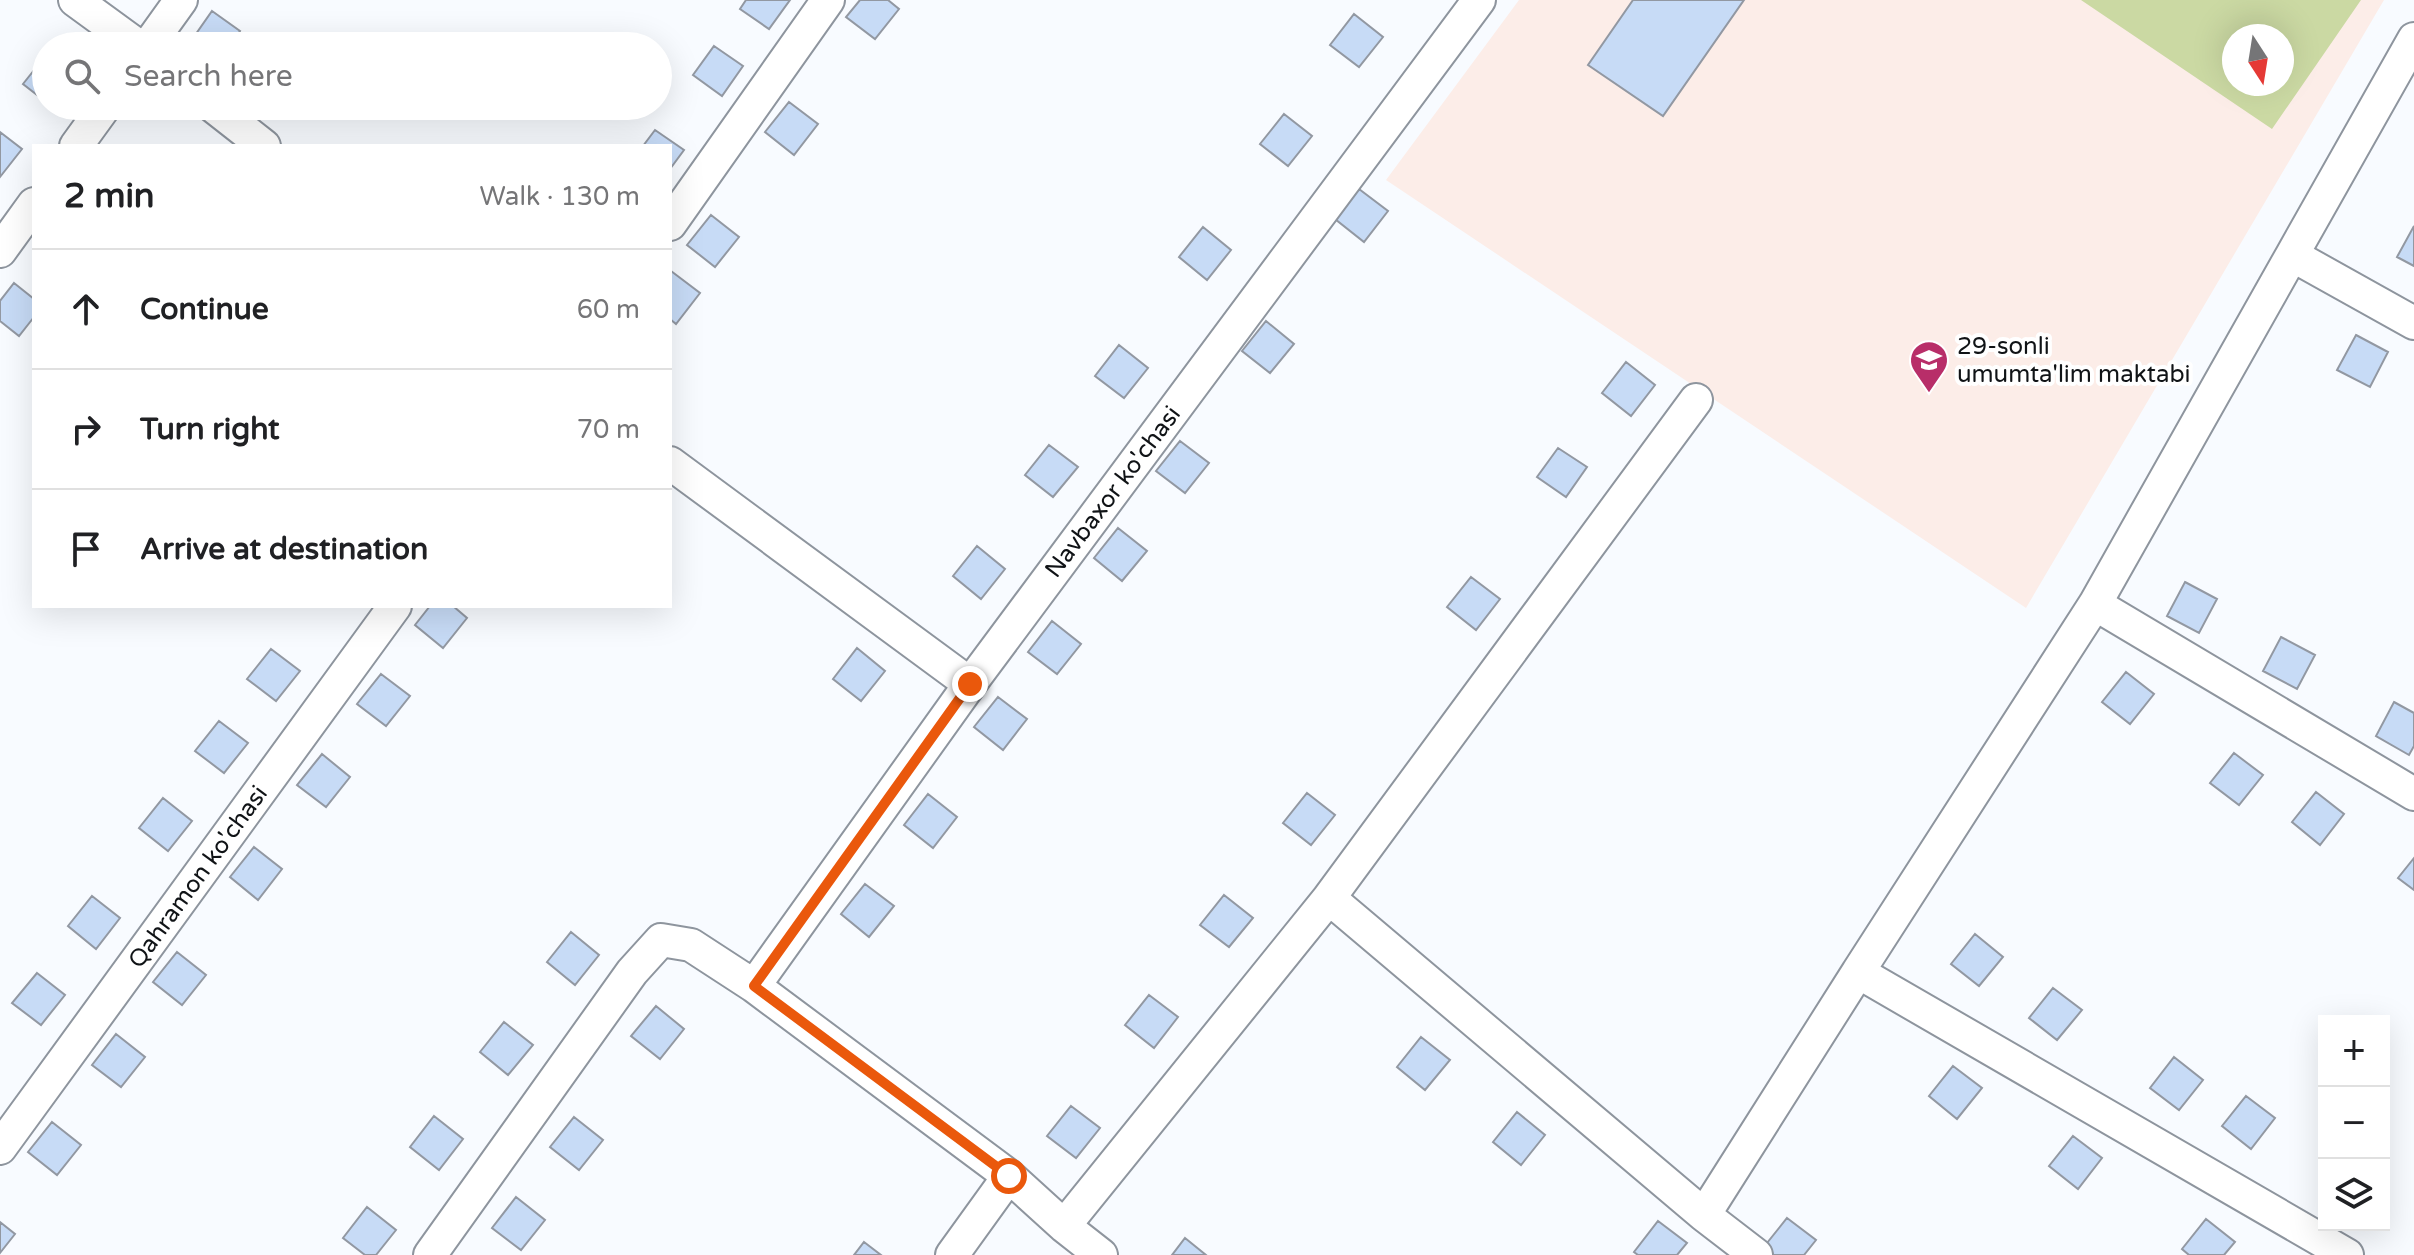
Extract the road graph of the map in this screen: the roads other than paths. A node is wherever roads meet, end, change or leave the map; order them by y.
1 (75, 0) edge
2 (181, 0) edge
3 (828, 0) edge
4 (1479, 0) edge
5 (119, 32) edge
6 (158, 32) edge
7 (2414, 39) edge
8 (95, 120) edge
9 (231, 120) edge
10 (77, 144) edge
11 (261, 144) edge
12 (32, 207) edge
13 (672, 221) edge
14 (0, 251) edge
15 (2292, 255) junction
16 (2414, 323) edge
17 (1696, 400) dead end
18 (672, 464) edge
19 (2095, 604) junction
20 (394, 608) edge
21 (970, 684) junction
22 (2414, 794) edge
23 (1329, 898) junction
24 (1858, 972) junction
25 (754, 986) junction
26 (0, 1148) edge
27 (1009, 1176) junction
28 (1704, 1215) junction
29 (1064, 1226) junction
30 (430, 1255) edge
31 (952, 1255) edge
32 (1101, 1255) edge
33 (1756, 1255) edge
34 (2347, 1255) edge

1 - 5 street
2 - 6 street
3 - 13 street
4 - 21 street, Navbaxor ko'chasi
7 - 15 street
8 - 10 street
9 - 11 street
12 - 14 street
15 - 16 street
15 - 19 street
17 - 23 street
18 - 21 street
19 - 22 street
19 - 24 street
20 - 26 street, Qahramon ko'chasi
21 - 25 street, Navbaxor ko'chasi
23 - 28 street
23 - 29 street
24 - 28 street
24 - 34 street
25 - 27 street
25 - 30 street
27 - 29 street
27 - 31 street
28 - 33 street
29 - 32 street

